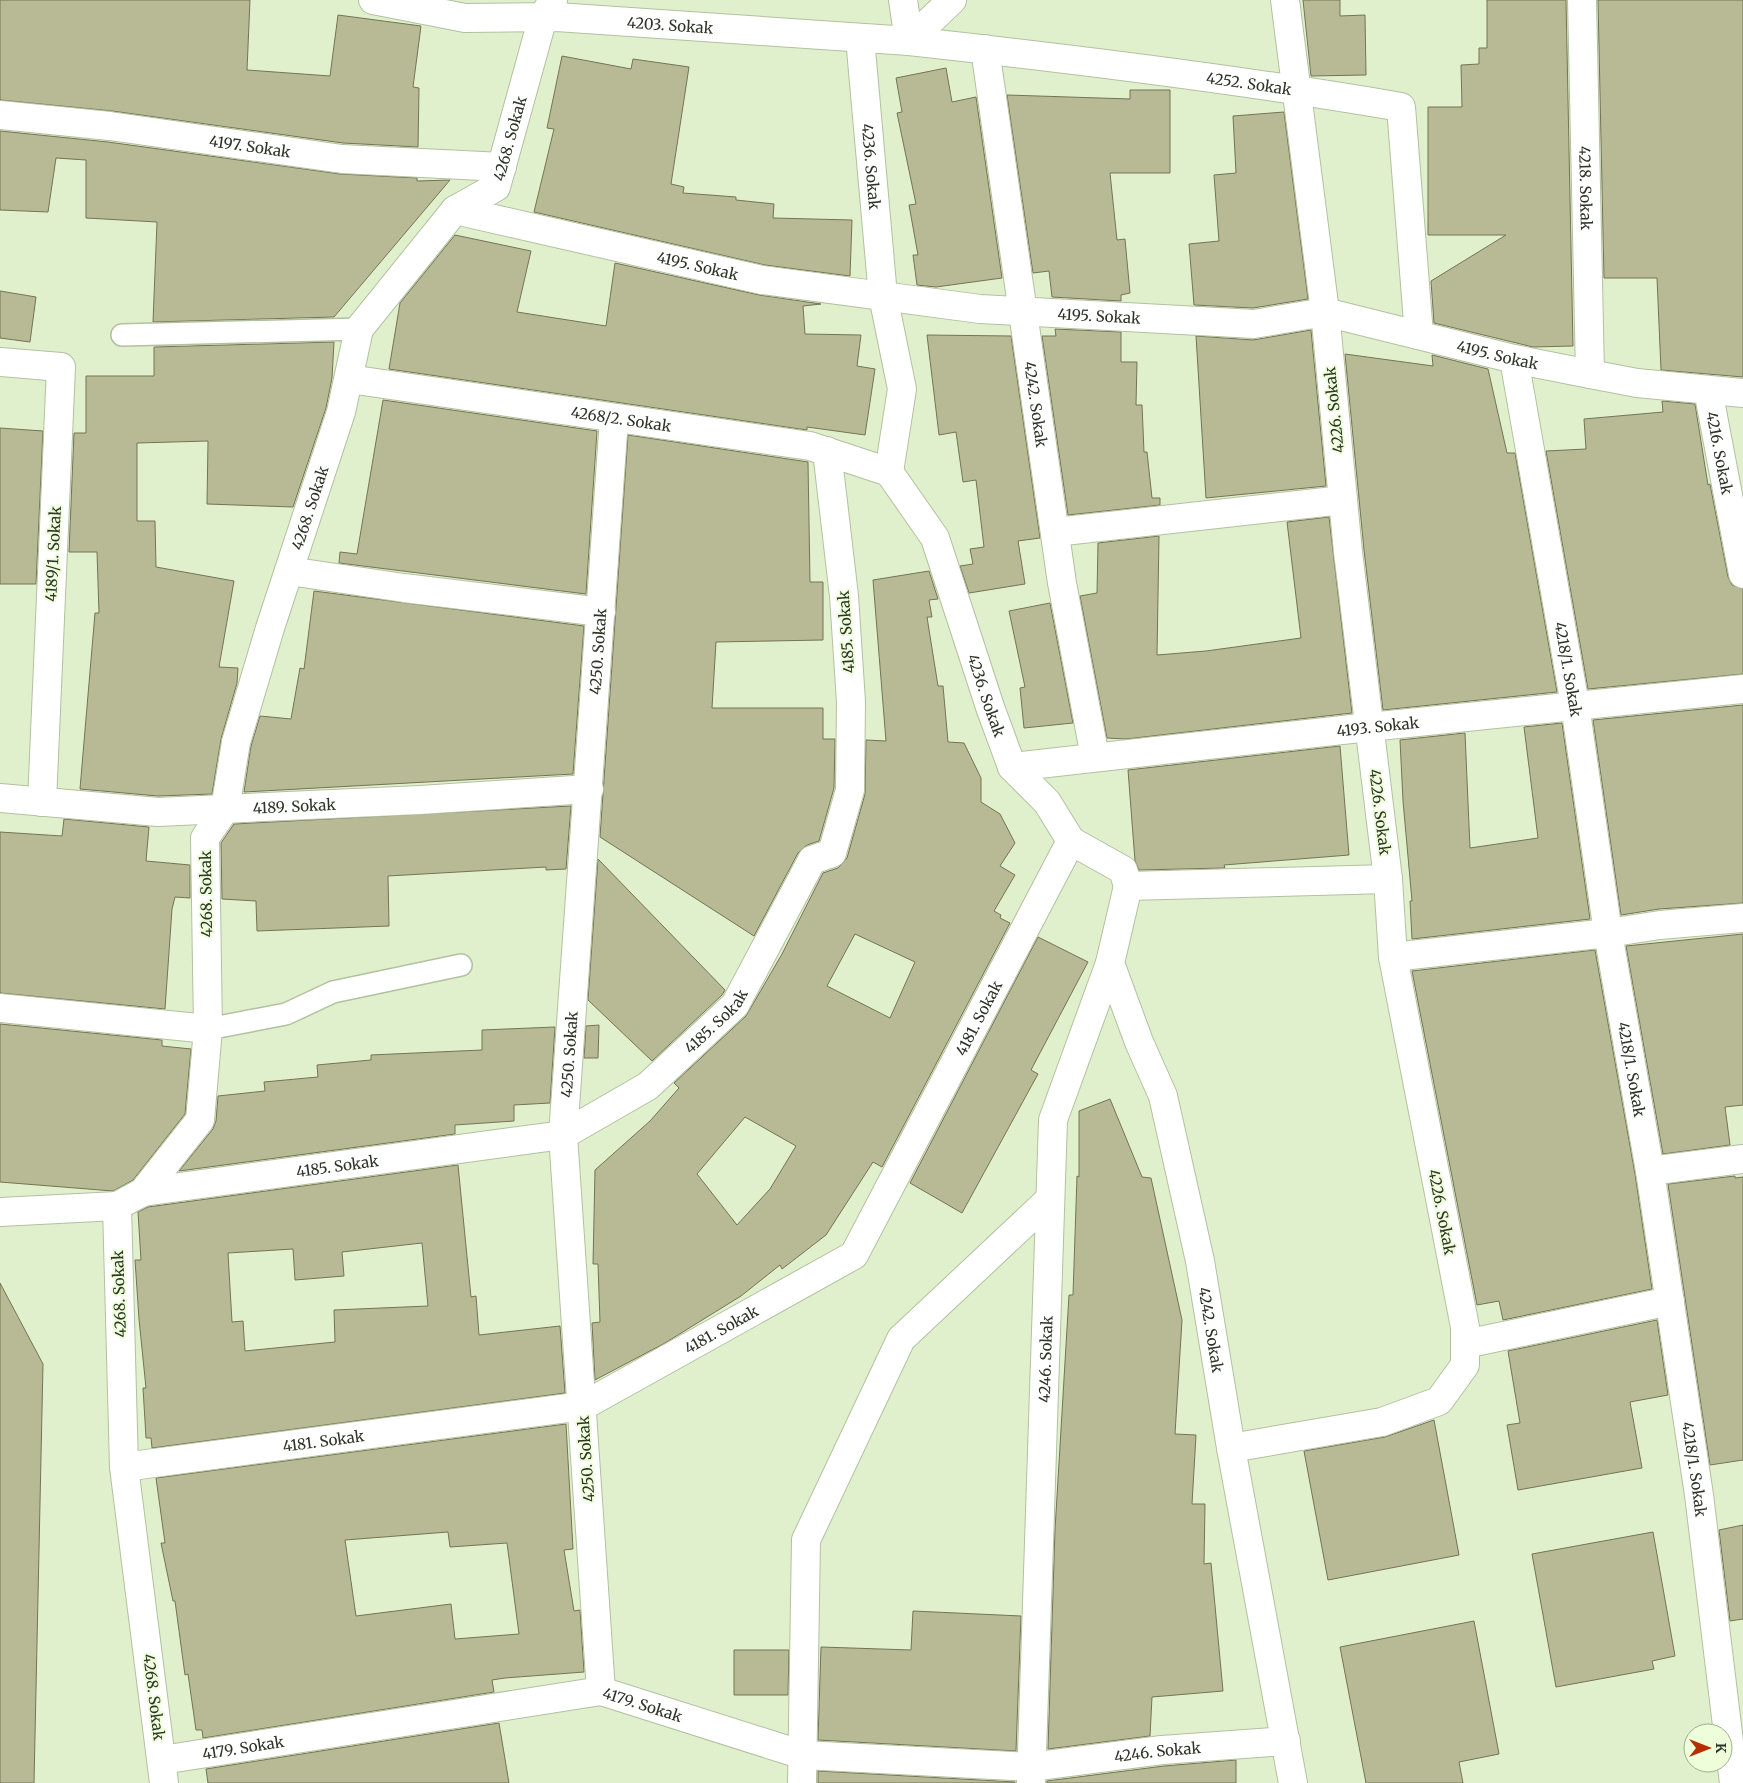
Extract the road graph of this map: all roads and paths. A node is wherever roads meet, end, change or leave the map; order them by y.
1 (373, 0) edge
2 (903, 0) edge
3 (952, 0) edge
4 (1285, 0) edge
5 (1582, 0) edge
6 (548, 8) edge
7 (860, 38) junction
8 (910, 41) junction
9 (985, 49) junction
10 (1296, 89) junction
11 (0, 115) edge
12 (502, 167) junction
13 (455, 210) junction
14 (883, 296) junction
15 (1024, 311) junction
16 (1325, 312) junction
17 (359, 329) junction
18 (122, 335) dead end
19 (1419, 335) junction
20 (1514, 359) junction
21 (0, 362) edge
22 (1590, 374) junction
23 (348, 379) junction
24 (1708, 390) junction
25 (1743, 394) edge
26 (614, 419) junction
27 (827, 451) junction
28 (889, 472) junction
29 (1343, 500) junction
30 (1055, 532) junction
31 (289, 571) junction
32 (1743, 574) edge
33 (600, 612) junction
34 (1743, 689) edge
35 (1575, 705) junction
36 (1369, 727) junction
37 (1095, 757) junction
38 (1012, 767) junction
39 (589, 789) junction
40 (0, 798) edge
41 (42, 802) junction
42 (225, 809) junction
43 (1071, 841) junction
44 (1388, 879) junction
45 (1128, 886) junction
46 (1743, 918) edge
47 (1608, 934) junction
48 (1393, 957) junction
49 (1110, 963) junction
50 (461, 965) dead end
51 (0, 1008) edge
52 (208, 1029) junction
53 (563, 1135) junction
54 (1743, 1159) edge
55 (1650, 1171) junction
56 (143, 1192) junction
57 (1049, 1200) junction
58 (117, 1206) junction
59 (0, 1212) edge
60 (1670, 1301) junction
61 (1465, 1344) junction
62 (583, 1406) junction
63 (1231, 1448) junction
64 (124, 1467) junction
65 (601, 1691) junction
66 (1286, 1741) junction
67 (803, 1755) junction
68 (163, 1772) edge
69 (1031, 1775) edge
70 (802, 1783) edge
71 (1293, 1783) edge
72 (1734, 1783) edge

1 - 6 street, 4203. Sokak
2 - 8 street
3 - 8 street
4 - 10 street, 4226. Sokak
5 - 22 street, 4218. Sokak
6 - 7 street, 4203. Sokak
6 - 12 street, 4268. Sokak
7 - 8 street, 4203. Sokak
7 - 14 street, 4236. Sokak
8 - 9 street, 4252. Sokak
9 - 10 street, 4252. Sokak
9 - 15 street, 4242. Sokak
10 - 16 street, 4226. Sokak
10 - 19 street, 4252. Sokak
11 - 12 street, 4197. Sokak
12 - 13 street, 4268. Sokak
13 - 14 street, 4195. Sokak
13 - 17 street, 4268. Sokak
14 - 15 street, 4195. Sokak
14 - 28 street, 4236. Sokak
15 - 16 street, 4195. Sokak
15 - 30 street, 4242. Sokak
16 - 19 street, 4195. Sokak
16 - 29 street, 4226. Sokak
17 - 18 lane
17 - 23 street, 4268. Sokak
19 - 20 street, 4195. Sokak
20 - 22 street, 4195. Sokak
20 - 35 street, 4218/1. Sokak
21 - 41 street, 4189/1. Sokak
22 - 24 street, 4195. Sokak
23 - 26 street, 4268/2. Sokak
23 - 31 street, 4268. Sokak
24 - 25 street, 4195. Sokak
24 - 32 street, 4216. Sokak
26 - 27 street, 4268/2. Sokak
26 - 33 street, 4250. Sokak
27 - 28 street, 4268/2. Sokak
27 - 53 street, 4185. Sokak
28 - 38 street, 4236. Sokak
29 - 30 street
29 - 36 street, 4226. Sokak
30 - 37 street, 4242. Sokak
31 - 33 street
31 - 42 street, 4268. Sokak
33 - 39 street, 4250. Sokak
34 - 35 street, 4193. Sokak
35 - 36 street, 4193. Sokak
35 - 47 street, 4218/1. Sokak
36 - 37 street, 4193. Sokak
36 - 44 street, 4226. Sokak
37 - 38 street, 4193. Sokak
38 - 43 street, 4236. Sokak
39 - 42 street, 4189. Sokak
39 - 53 street, 4250. Sokak
40 - 41 street, 4189. Sokak
41 - 42 street, 4189. Sokak
42 - 52 street, 4268. Sokak
43 - 45 street
43 - 62 street, 4181. Sokak
44 - 45 street
44 - 48 street, 4226. Sokak
45 - 49 street
46 - 47 street
47 - 48 street
47 - 55 street, 4218/1. Sokak
48 - 61 street, 4226. Sokak
49 - 57 street, 4246. Sokak
49 - 63 street, 4242. Sokak
50 - 52 lane
51 - 52 street
52 - 56 street, 4268. Sokak
53 - 56 street, 4185. Sokak
53 - 62 street, 4250. Sokak
54 - 55 street
55 - 60 street, 4218/1. Sokak
56 - 58 street, 4268. Sokak
57 - 67 street
57 - 69 street, 4246. Sokak
58 - 59 street
58 - 64 street, 4268. Sokak
60 - 61 street
60 - 72 street, 4218/1. Sokak
61 - 63 street, 4226. Sokak
62 - 64 street, 4181. Sokak
62 - 65 street, 4250. Sokak
63 - 66 street, 4242. Sokak
64 - 68 street, 4268. Sokak
65 - 67 street, 4179. Sokak
65 - 68 street, 4179. Sokak
66 - 69 street, 4246. Sokak
66 - 71 street, 4242. Sokak
67 - 69 street, 4179. Sokak
67 - 70 street

